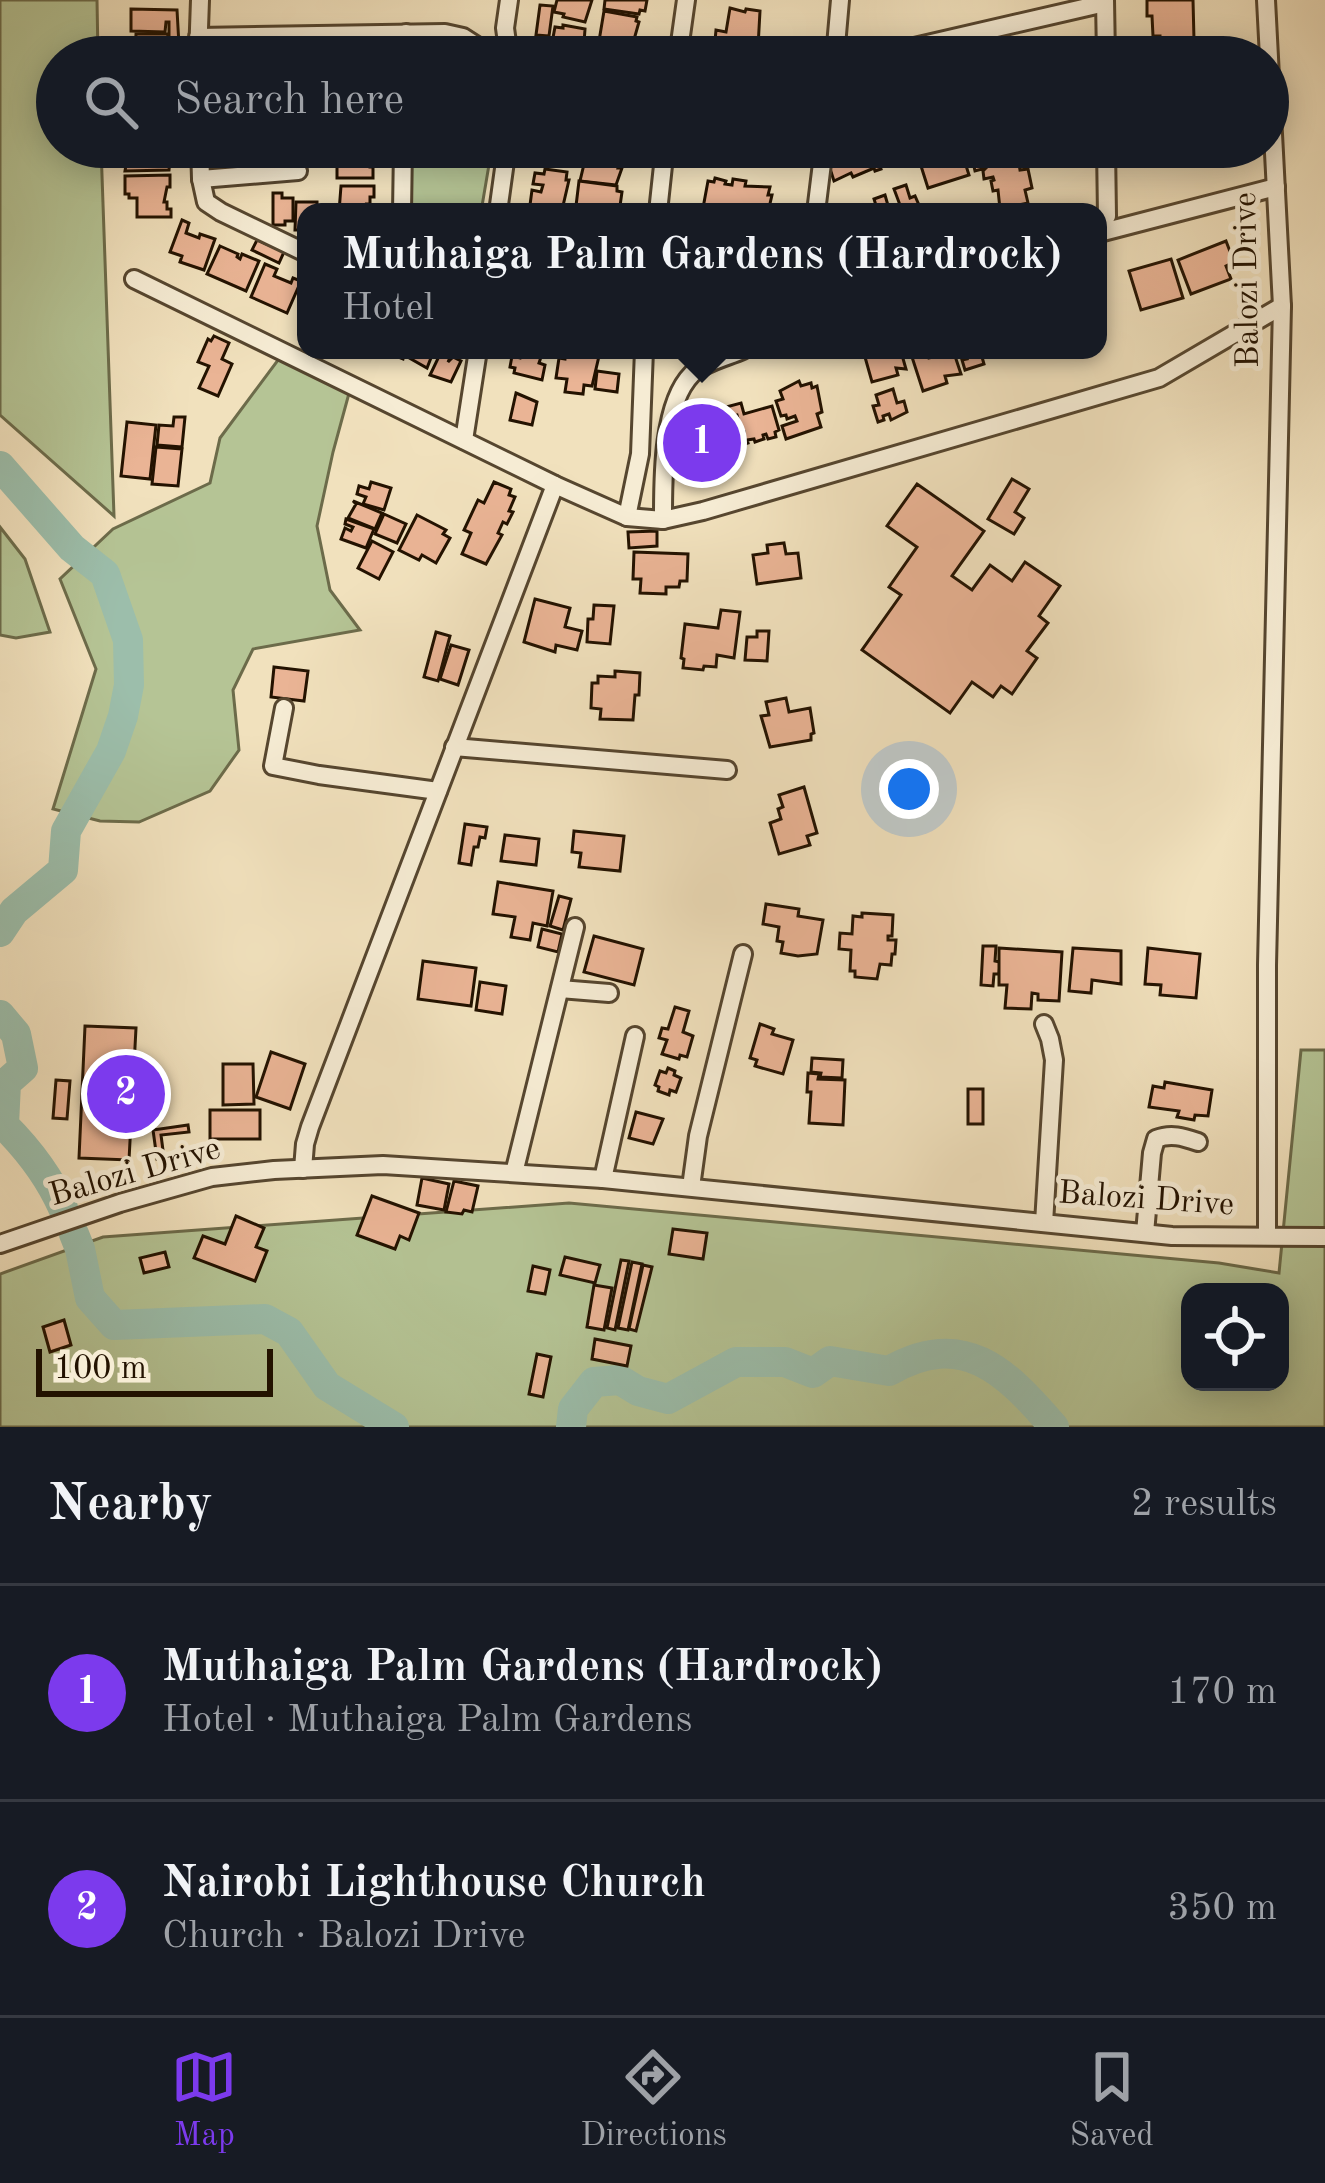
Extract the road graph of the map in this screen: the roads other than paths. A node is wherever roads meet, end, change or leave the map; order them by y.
1 (200, 0) edge
2 (509, 0) edge
3 (686, 0) edge
4 (840, 0) edge
5 (1266, 0) edge
6 (1105, 1) edge
7 (406, 33) junction
8 (198, 36) edge
9 (250, 36) edge
10 (406, 36) edge
11 (459, 36) edge
12 (506, 36) edge
13 (681, 36) edge
14 (837, 36) edge
15 (959, 36) edge
16 (1106, 36) edge
17 (1268, 36) edge
18 (201, 168) edge
19 (403, 168) edge
20 (504, 168) edge
21 (663, 168) edge
22 (821, 168) edge
23 (1106, 168) edge
24 (1275, 168) edge
25 (298, 170) dead end
26 (201, 178) junction
27 (1276, 187) junction
28 (402, 203) edge
29 (499, 203) edge
30 (659, 203) edge
31 (817, 203) edge
32 (1107, 203) edge
33 (1107, 231) edge
34 (297, 249) edge
35 (134, 279) dead end
36 (1282, 306) junction
37 (297, 359) edge
38 (298, 359) edge
39 (477, 359) edge
40 (644, 359) edge
41 (722, 359) edge
42 (464, 440) junction
43 (555, 485) junction
44 (627, 517) junction
45 (662, 520) junction
46 (284, 708) dead end
47 (454, 747) junction
48 (728, 770) dead end
49 (438, 790) junction
50 (575, 926) dead end
51 (743, 954) dead end
52 (560, 989) junction
53 (609, 993) dead end
54 (1044, 1024) dead end
55 (635, 1036) dead end
56 (1198, 1142) dead end
57 (303, 1169) junction
58 (514, 1173) junction
59 (603, 1179) junction
60 (692, 1187) junction
61 (1044, 1223) junction
62 (1145, 1233) junction
63 (1267, 1236) junction
64 (1325, 1237) edge
65 (7, 1242) edge

1 - 8 street
2 - 12 street
3 - 13 street
4 - 14 street
5 - 17 street, Balozi Drive
6 - 15 street
6 - 16 street
7 - 9 street
7 - 10 street
7 - 11 street
18 - 26 street
19 - 28 street
20 - 29 street
21 - 30 street
22 - 31 street
23 - 32 street
24 - 27 street, Balozi Drive
25 - 26 street
26 - 34 street
27 - 33 street
27 - 36 street, Balozi Drive
35 - 37 street
36 - 45 street
36 - 63 street, Balozi Drive
38 - 42 street
39 - 42 street
40 - 44 street
41 - 45 street
42 - 43 street
43 - 44 street
43 - 47 street
44 - 45 street
46 - 49 street
47 - 48 street
47 - 49 street
49 - 57 street
50 - 52 street
51 - 60 street
52 - 53 street
52 - 58 street
54 - 61 street
55 - 59 street
56 - 62 street
57 - 58 street, Balozi Drive
57 - 65 street, Balozi Drive
58 - 59 street, Balozi Drive
59 - 60 street, Balozi Drive
60 - 61 street, Balozi Drive
61 - 62 street, Balozi Drive
62 - 63 street, Balozi Drive
63 - 64 street

